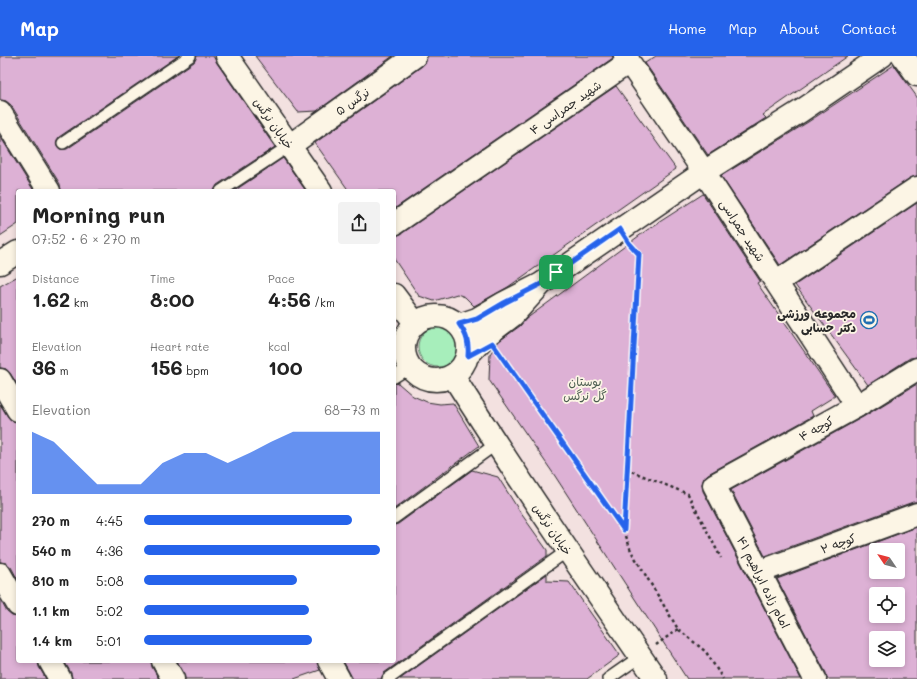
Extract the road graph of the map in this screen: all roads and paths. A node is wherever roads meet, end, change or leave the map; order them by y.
1 (190, 56) edge
2 (228, 56) edge
3 (415, 56) edge
4 (882, 56) edge
5 (903, 56) edge
6 (631, 58) edge
7 (917, 75) edge
8 (0, 112) edge
9 (63, 143) dead end
10 (289, 146) junction
11 (704, 172) junction
12 (917, 188) edge
13 (48, 189) edge
14 (224, 189) edge
15 (320, 189) edge
16 (396, 223) edge
17 (620, 229) junction
18 (16, 253) edge
19 (0, 263) edge
20 (549, 278) junction
21 (777, 282) junction
22 (396, 298) edge
23 (415, 323) junction
24 (459, 324) junction
25 (497, 350) dead end
26 (468, 356) junction
27 (917, 369) edge
28 (402, 372) edge
29 (453, 376) junction
30 (0, 380) edge
31 (857, 406) junction
32 (16, 407) edge
33 (496, 444) junction
34 (626, 469) junction
35 (714, 485) joint
36 (917, 514) edge
37 (396, 517) edge
38 (624, 530) junction
39 (567, 551) junction
40 (721, 558) dead end
41 (759, 572) junction
42 (0, 574) edge
43 (16, 602) edge
44 (678, 629) junction
45 (640, 656) junction
46 (51, 663) edge
47 (163, 663) edge
48 (60, 679) edge
49 (173, 679) edge
50 (388, 679) edge
51 (608, 679) edge
52 (656, 679) edge
53 (723, 679) edge
54 (815, 679) edge

1 - 9 lane
2 - 10 street, خیابان نرگس
3 - 10 street, نرگس ۵
4 - 11 street
5 - 7 street
6 - 11 street, شهید جمراسی
6 - 16 street, شهید جمراسی ۴
8 - 13 street
10 - 14 lane
10 - 15 street, خیابان نرگس
11 - 17 street
11 - 21 street, شهید جمراسی
12 - 21 street
17 - 20 street
17 - 34 path
18 - 19 street
20 - 24 street
20 - 26 street
21 - 31 street, شهید جمراسی
22 - 23 street
23 - 24 street
23 - 28 street
24 - 26 street
25 - 38 path
26 - 29 street
27 - 31 street, کوچه ۴
28 - 29 street
29 - 33 street, خیابان نرگس
30 - 32 street
31 - 35 street, کوچه ۴
33 - 37 lane
33 - 39 street, خیابان نرگس
34 - 38 path
34 - 40 path
35 - 41 street, امام زاده ابراهیم ۴۱
36 - 41 street, کوچه ۲
38 - 44 path
39 - 45 street, خیابان نرگس
39 - 50 lane
41 - 54 street, امام زاده ابراهیم ۴۱
42 - 43 street
44 - 45 path
44 - 53 path
45 - 51 lane
45 - 52 street, خیابان نرگس
46 - 48 street
47 - 49 street

